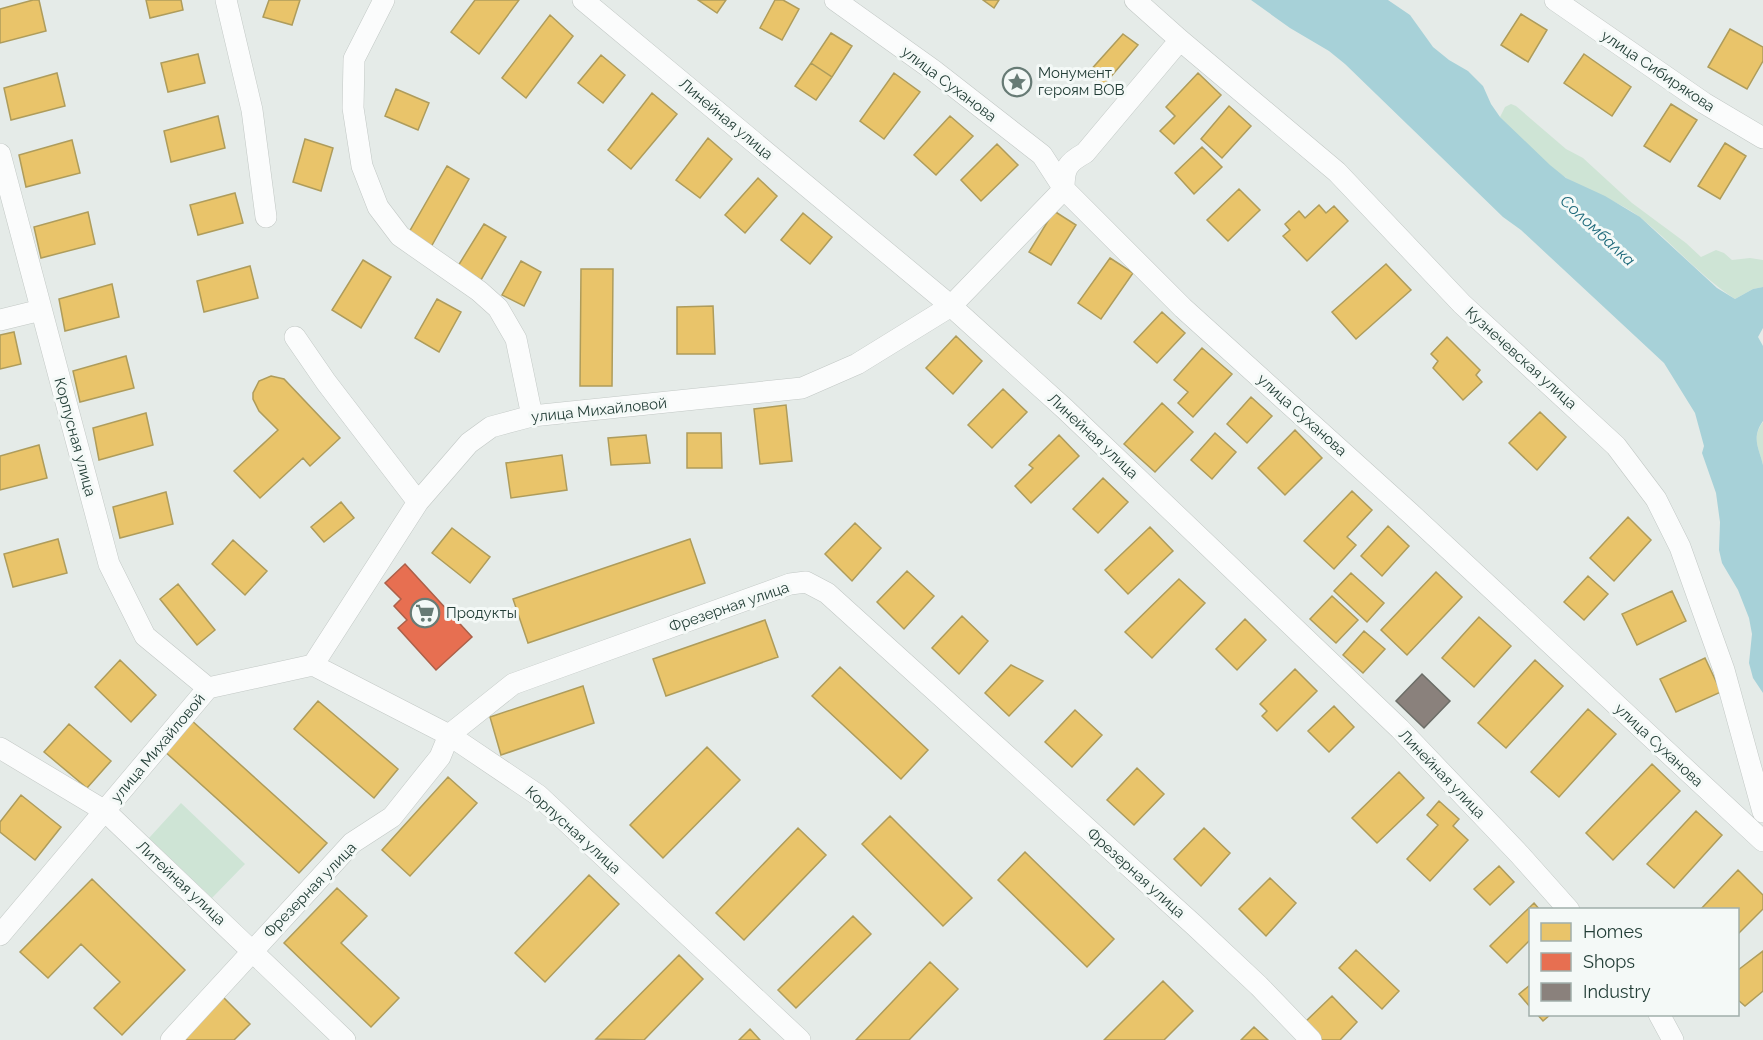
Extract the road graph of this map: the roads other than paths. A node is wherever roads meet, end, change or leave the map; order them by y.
1 (226, 0) edge
2 (384, 0) edge
3 (583, 0) edge
4 (835, 0) edge
5 (1135, 0) edge
6 (1555, 0) edge
7 (1180, 40) junction
8 (1763, 138) edge
9 (0, 154) edge
10 (1064, 189) junction
11 (266, 217) dead end
12 (951, 306) junction
13 (41, 310) junction
14 (0, 320) edge
15 (295, 337) dead end
16 (532, 416) junction
17 (418, 502) junction
18 (313, 664) junction
19 (208, 688) junction
20 (449, 735) junction
21 (0, 748) edge
22 (105, 811) junction
23 (1763, 812) edge
24 (1763, 841) edge
25 (1568, 908) edge
26 (0, 935) edge
27 (253, 951) junction
28 (1660, 1016) edge
29 (171, 1040) edge
30 (345, 1040) edge
31 (800, 1040) edge
32 (1311, 1040) edge
33 (1673, 1040) edge

1 - 11 street
2 - 16 street
3 - 12 street, Линейная улица
4 - 10 street, улица Суханова
5 - 7 street, Кузнечевская улица
6 - 8 street, улица Сибирякова
7 - 10 street, улица Михайловой
7 - 23 street, Кузнечевская улица
9 - 13 street, Корпусная улица
10 - 12 street, улица Михайловой
10 - 24 street, улица Суханова
12 - 16 street, улица Михайловой
12 - 25 street, Линейная улица
13 - 14 street
13 - 19 street, Корпусная улица
15 - 17 street
16 - 17 street, улица Михайловой
17 - 18 street, улица Михайловой
18 - 19 street, улица Михайловой
18 - 20 street, Корпусная улица
19 - 22 street, улица Михайловой
20 - 27 street, Фрезерная улица
20 - 31 street, Корпусная улица
20 - 32 street, Фрезерная улица
21 - 22 street, Литейная улица
22 - 26 street, улица Михайловой
22 - 27 street, Литейная улица
27 - 29 street, Фрезерная улица
27 - 30 street, Литейная улица
28 - 33 street

